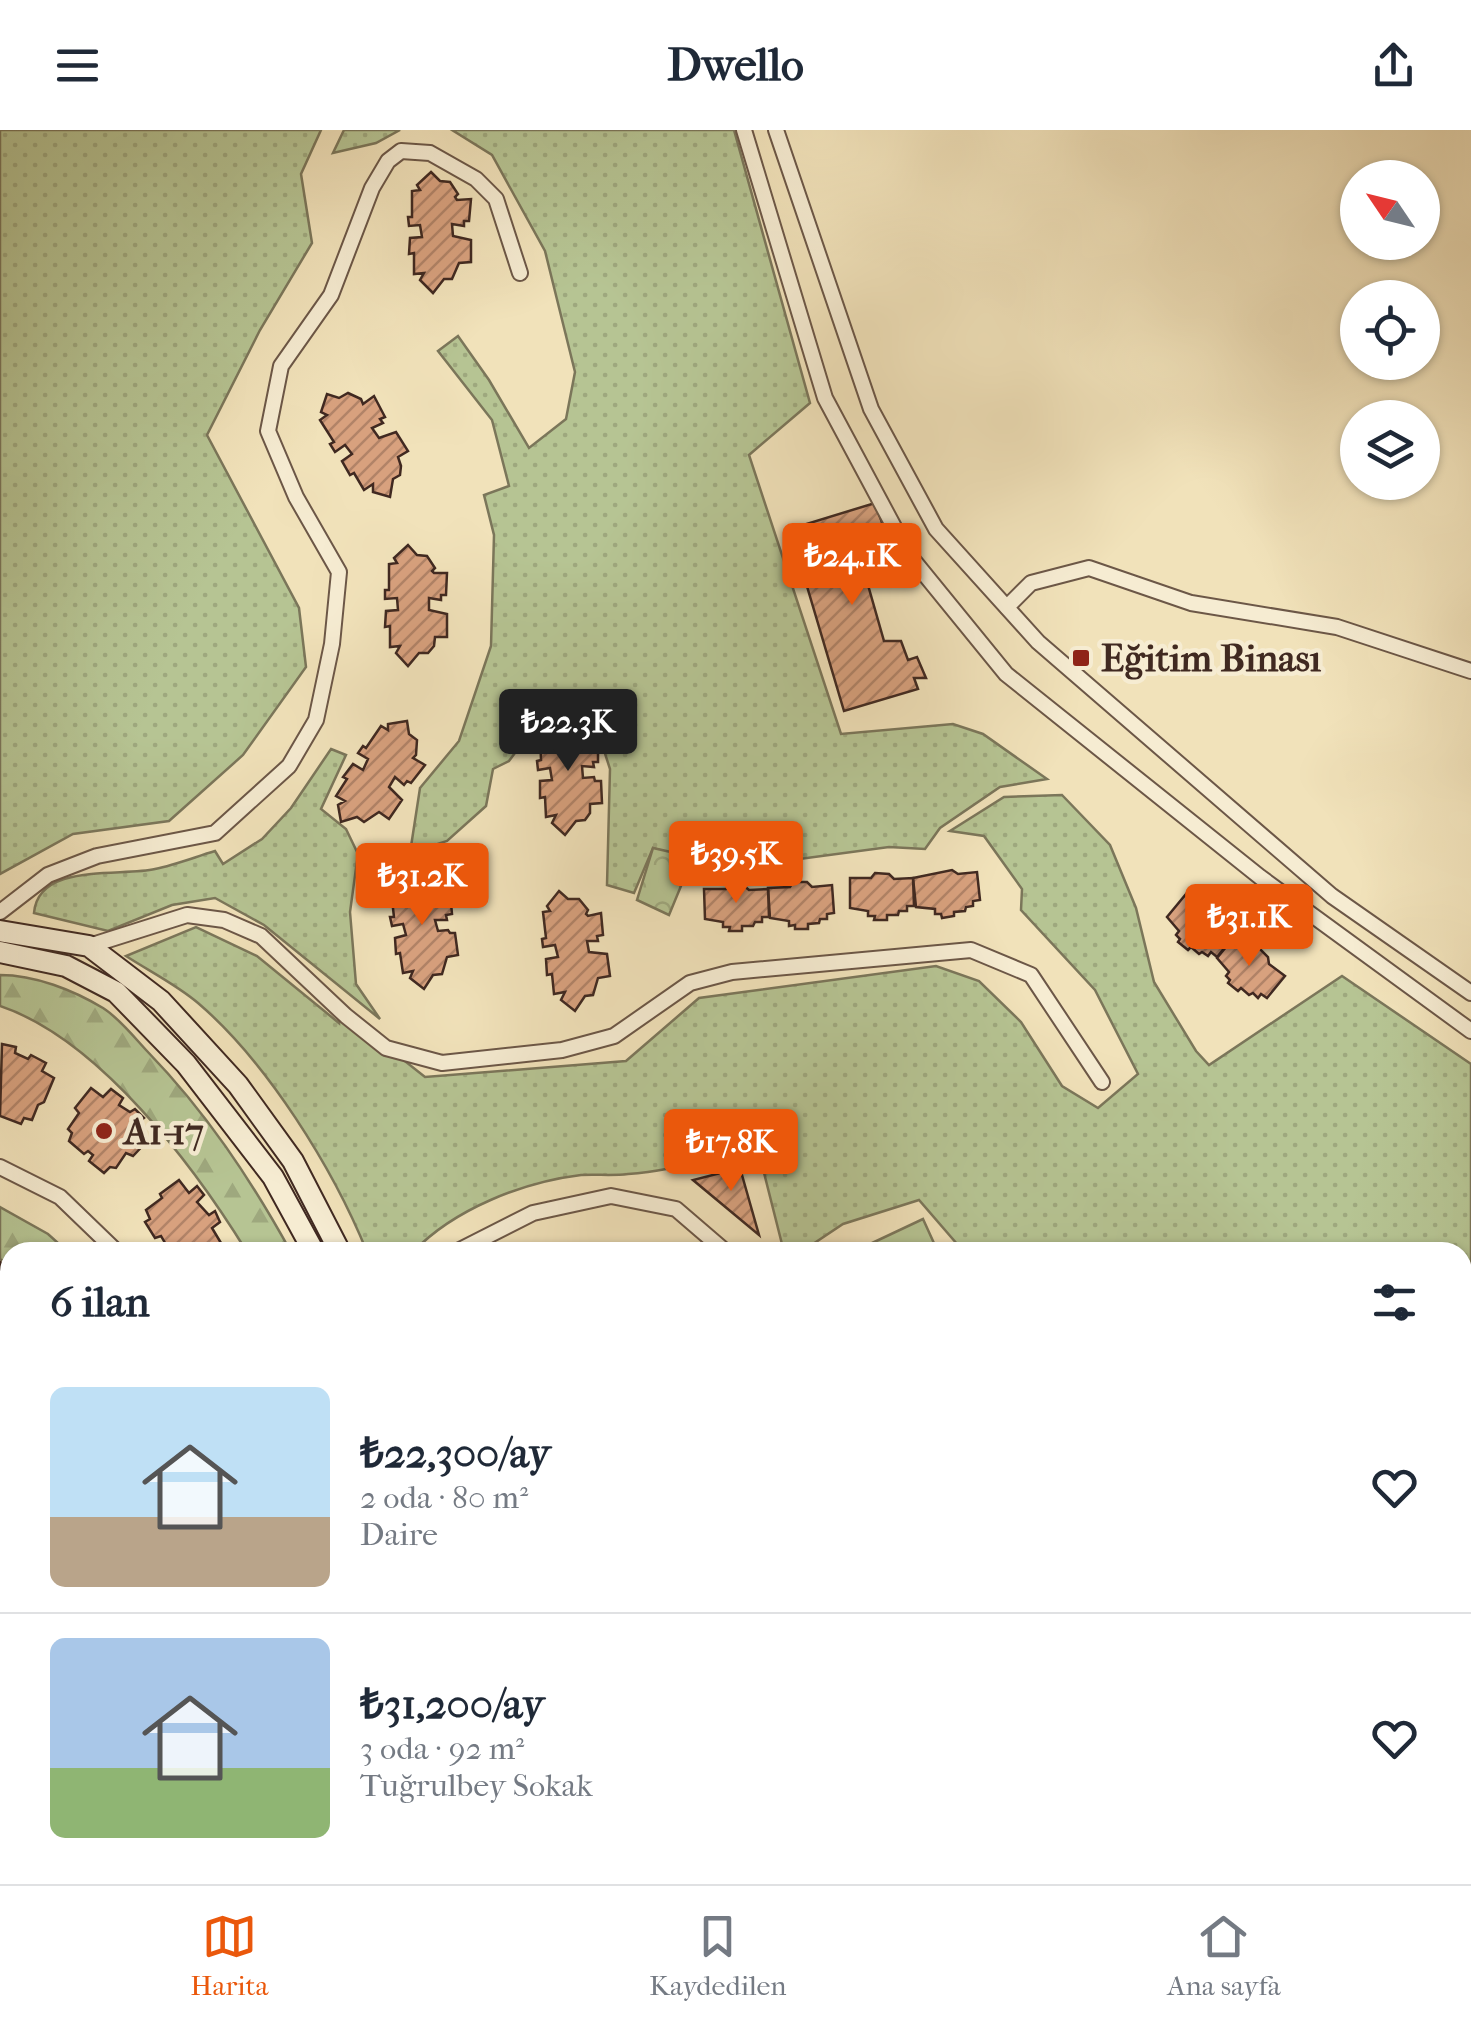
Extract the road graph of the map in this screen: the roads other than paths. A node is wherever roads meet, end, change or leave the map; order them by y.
1 (744, 130) edge
2 (776, 130) edge
3 (520, 274) dead end
4 (1007, 608) junction
5 (1471, 671) edge
6 (0, 912) edge
7 (0, 931) edge
8 (89, 946) junction
9 (0, 952) edge
10 (1471, 993) edge
11 (1471, 1032) edge
12 (1102, 1082) dead end
13 (0, 1167) edge
14 (106, 1242) edge
15 (309, 1242) edge
16 (335, 1242) edge
17 (476, 1242) edge
18 (714, 1242) edge

1 - 11 street
2 - 4 street
3 - 6 street
4 - 5 street
4 - 10 street
7 - 8 street
8 - 12 street
8 - 16 street
9 - 15 street
13 - 14 street
17 - 18 street

